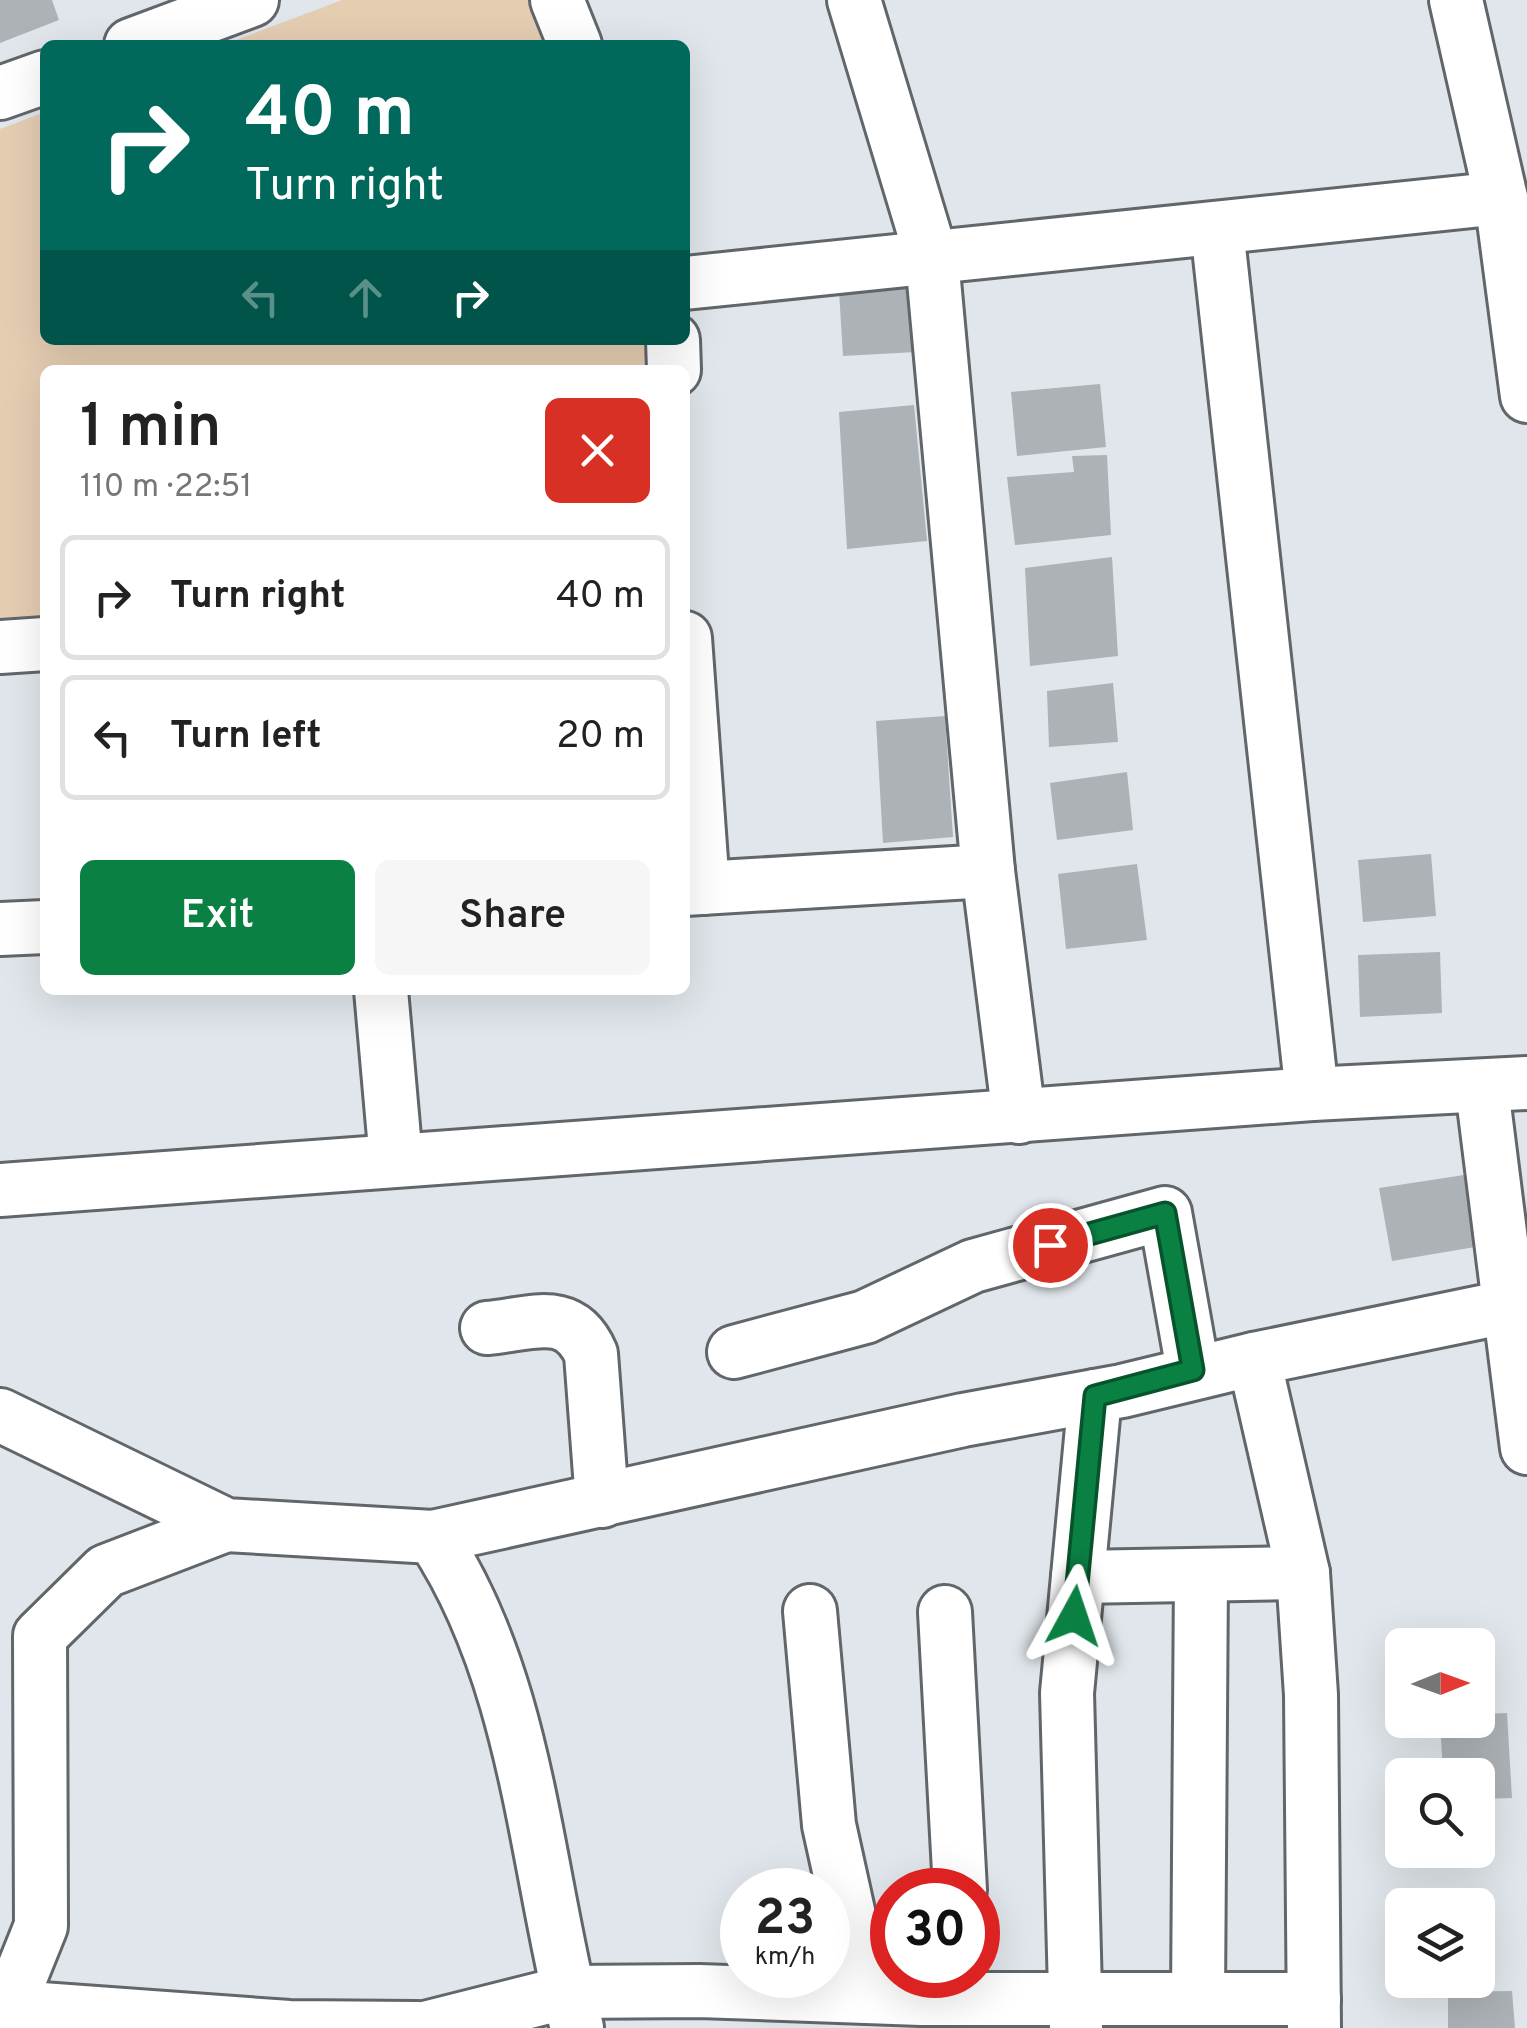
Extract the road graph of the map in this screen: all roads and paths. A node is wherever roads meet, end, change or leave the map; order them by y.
1 (252, 0) edge
2 (557, 0) edge
3 (854, 0) edge
4 (1456, 0) edge
5 (144, 40) edge
6 (573, 40) edge
7 (40, 79) edge
8 (0, 93) edge
9 (1501, 198) junction
10 (1217, 228) junction
11 (932, 259) junction
12 (690, 283) edge
13 (1527, 396) edge
14 (40, 644) edge
15 (0, 647) edge
16 (690, 777) edge
17 (988, 870) junction
18 (694, 888) edge
19 (40, 926) edge
20 (0, 929) edge
21 (381, 995) edge
22 (1505, 1086) edge
23 (1312, 1094) junction
24 (1020, 1117) junction
25 (396, 1160) junction
26 (0, 1190) edge
27 (1506, 1307) junction
28 (487, 1328) dead end
29 (734, 1352) dead end
30 (1254, 1358) junction
31 (1193, 1370) junction
32 (1095, 1396) junction
33 (0, 1415) edge
34 (1526, 1432) edge
35 (602, 1501) junction
36 (226, 1525) junction
37 (433, 1536) junction
38 (1303, 1573) junction
39 (1201, 1575) junction
40 (1078, 1577) junction
41 (810, 1611) dead end
42 (945, 1612) dead end
43 (20, 1639) edge
44 (959, 1868) edge
45 (867, 1997) junction
46 (944, 2000) edge
47 (1177, 2009) edge
48 (573, 2010) edge
49 (3, 2013) edge
50 (1314, 2013) edge
51 (1076, 2014) edge
52 (417, 2028) edge
53 (425, 2028) edge

1 - 5 street
2 - 6 street
3 - 11 street
4 - 9 street
7 - 8 street
9 - 10 street
9 - 13 street
10 - 11 street
10 - 23 street
11 - 12 street
11 - 17 street
14 - 15 street
16 - 18 street
17 - 18 street
17 - 24 street
19 - 20 street
21 - 25 street
22 - 23 street
22 - 27 street
23 - 24 street
24 - 25 street
25 - 26 street
27 - 30 street
27 - 34 street
28 - 35 street
29 - 31 street
30 - 31 street
30 - 38 street
31 - 32 street
32 - 35 street
32 - 40 street
33 - 36 street
35 - 37 street
36 - 37 street
36 - 43 street
37 - 48 street
38 - 39 street
38 - 50 street
39 - 40 street
39 - 47 street
40 - 51 street
41 - 45 street
42 - 44 street
43 - 49 street
45 - 46 street
45 - 48 street
46 - 51 street
47 - 50 street
47 - 51 street
48 - 53 street
49 - 52 street

